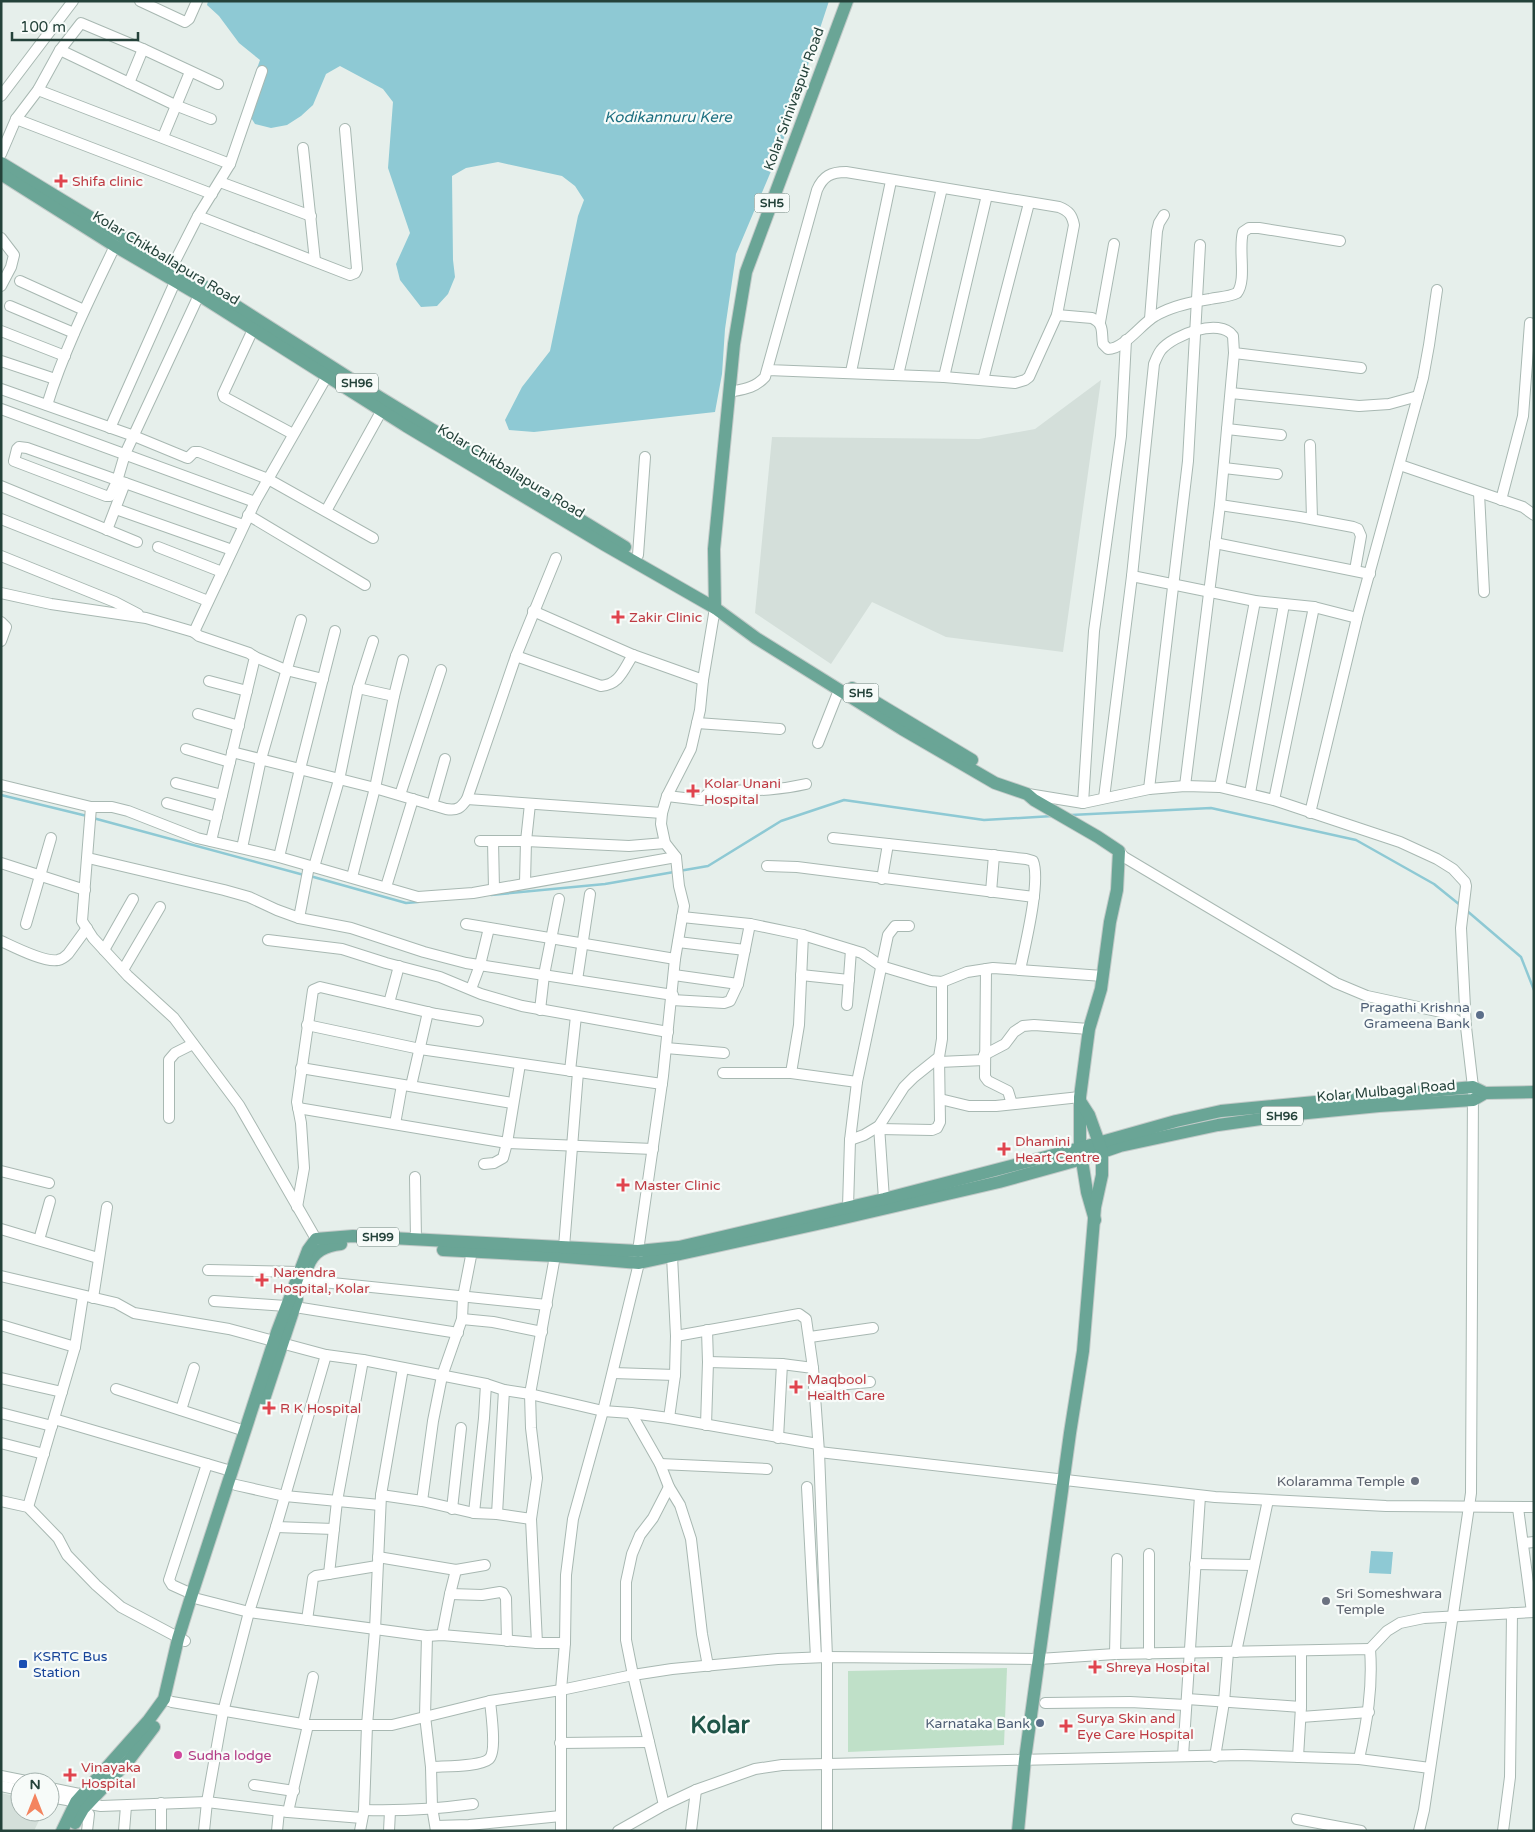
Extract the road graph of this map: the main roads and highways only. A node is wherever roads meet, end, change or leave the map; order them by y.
1 (847, 1) edge
2 (1, 163) edge
3 (1, 174) edge
4 (171, 275) junction
5 (255, 324) junction
6 (715, 603) junction
7 (1008, 787) junction
8 (1534, 1092) edge
9 (1080, 1099) junction
10 (1089, 1115) junction
11 (1117, 1142) junction
12 (1100, 1147) junction
13 (1081, 1154) junction
14 (1057, 1165) junction
15 (1102, 1175) junction
16 (1085, 1179) junction
17 (1095, 1220) junction
18 (560, 1251) junction
19 (638, 1257) junction
20 (301, 1276) junction
21 (279, 1342) junction
22 (195, 1597) junction
23 (87, 1802) junction
24 (62, 1831) edge
25 (71, 1831) edge
26 (1018, 1831) edge

1 - 6 main road, Kolar Srinivaspur Road / SH5
2 - 4 main road, Kolar Chikballapura Road / SH96
3 - 4 main road, Kolar Chikballapura Road / SH96
4 - 5 main road, Kolar Chikballapura Road / SH96
4 - 5 main road, Kolar Chikballapura Road / SH96
5 - 6 main road, Kolar Chikballapura Road / SH96
5 - 6 main road, Kolar Chikballapura Road / SH96
6 - 7 main road, SH5
6 - 7 main road, Kolar Chikballapura Road / SH5
7 - 9 main road, SH5
8 - 11 main road, Kolar Mulbagal Road / SH96
9 - 10 main road
9 - 13 main road
10 - 11 main road
10 - 12 main road
11 - 12 main road, Kolar Mulbagal Road / SH96
11 - 15 main road
12 - 13 main road, SH96
12 - 15 main road
13 - 14 main road, SH99
13 - 16 main road
13 - 19 main road, SH99
14 - 16 main road
14 - 19 main road, SH99
15 - 17 main road
16 - 17 main road
17 - 26 main road
18 - 19 main road, SH99
18 - 20 main road, SH99
18 - 20 main road, SH99
20 - 21 main road, SH99
21 - 22 main road, SH99
21 - 22 main road, SH99
22 - 23 main road, SH99
23 - 24 main road, SH99
23 - 25 main road, SH99

